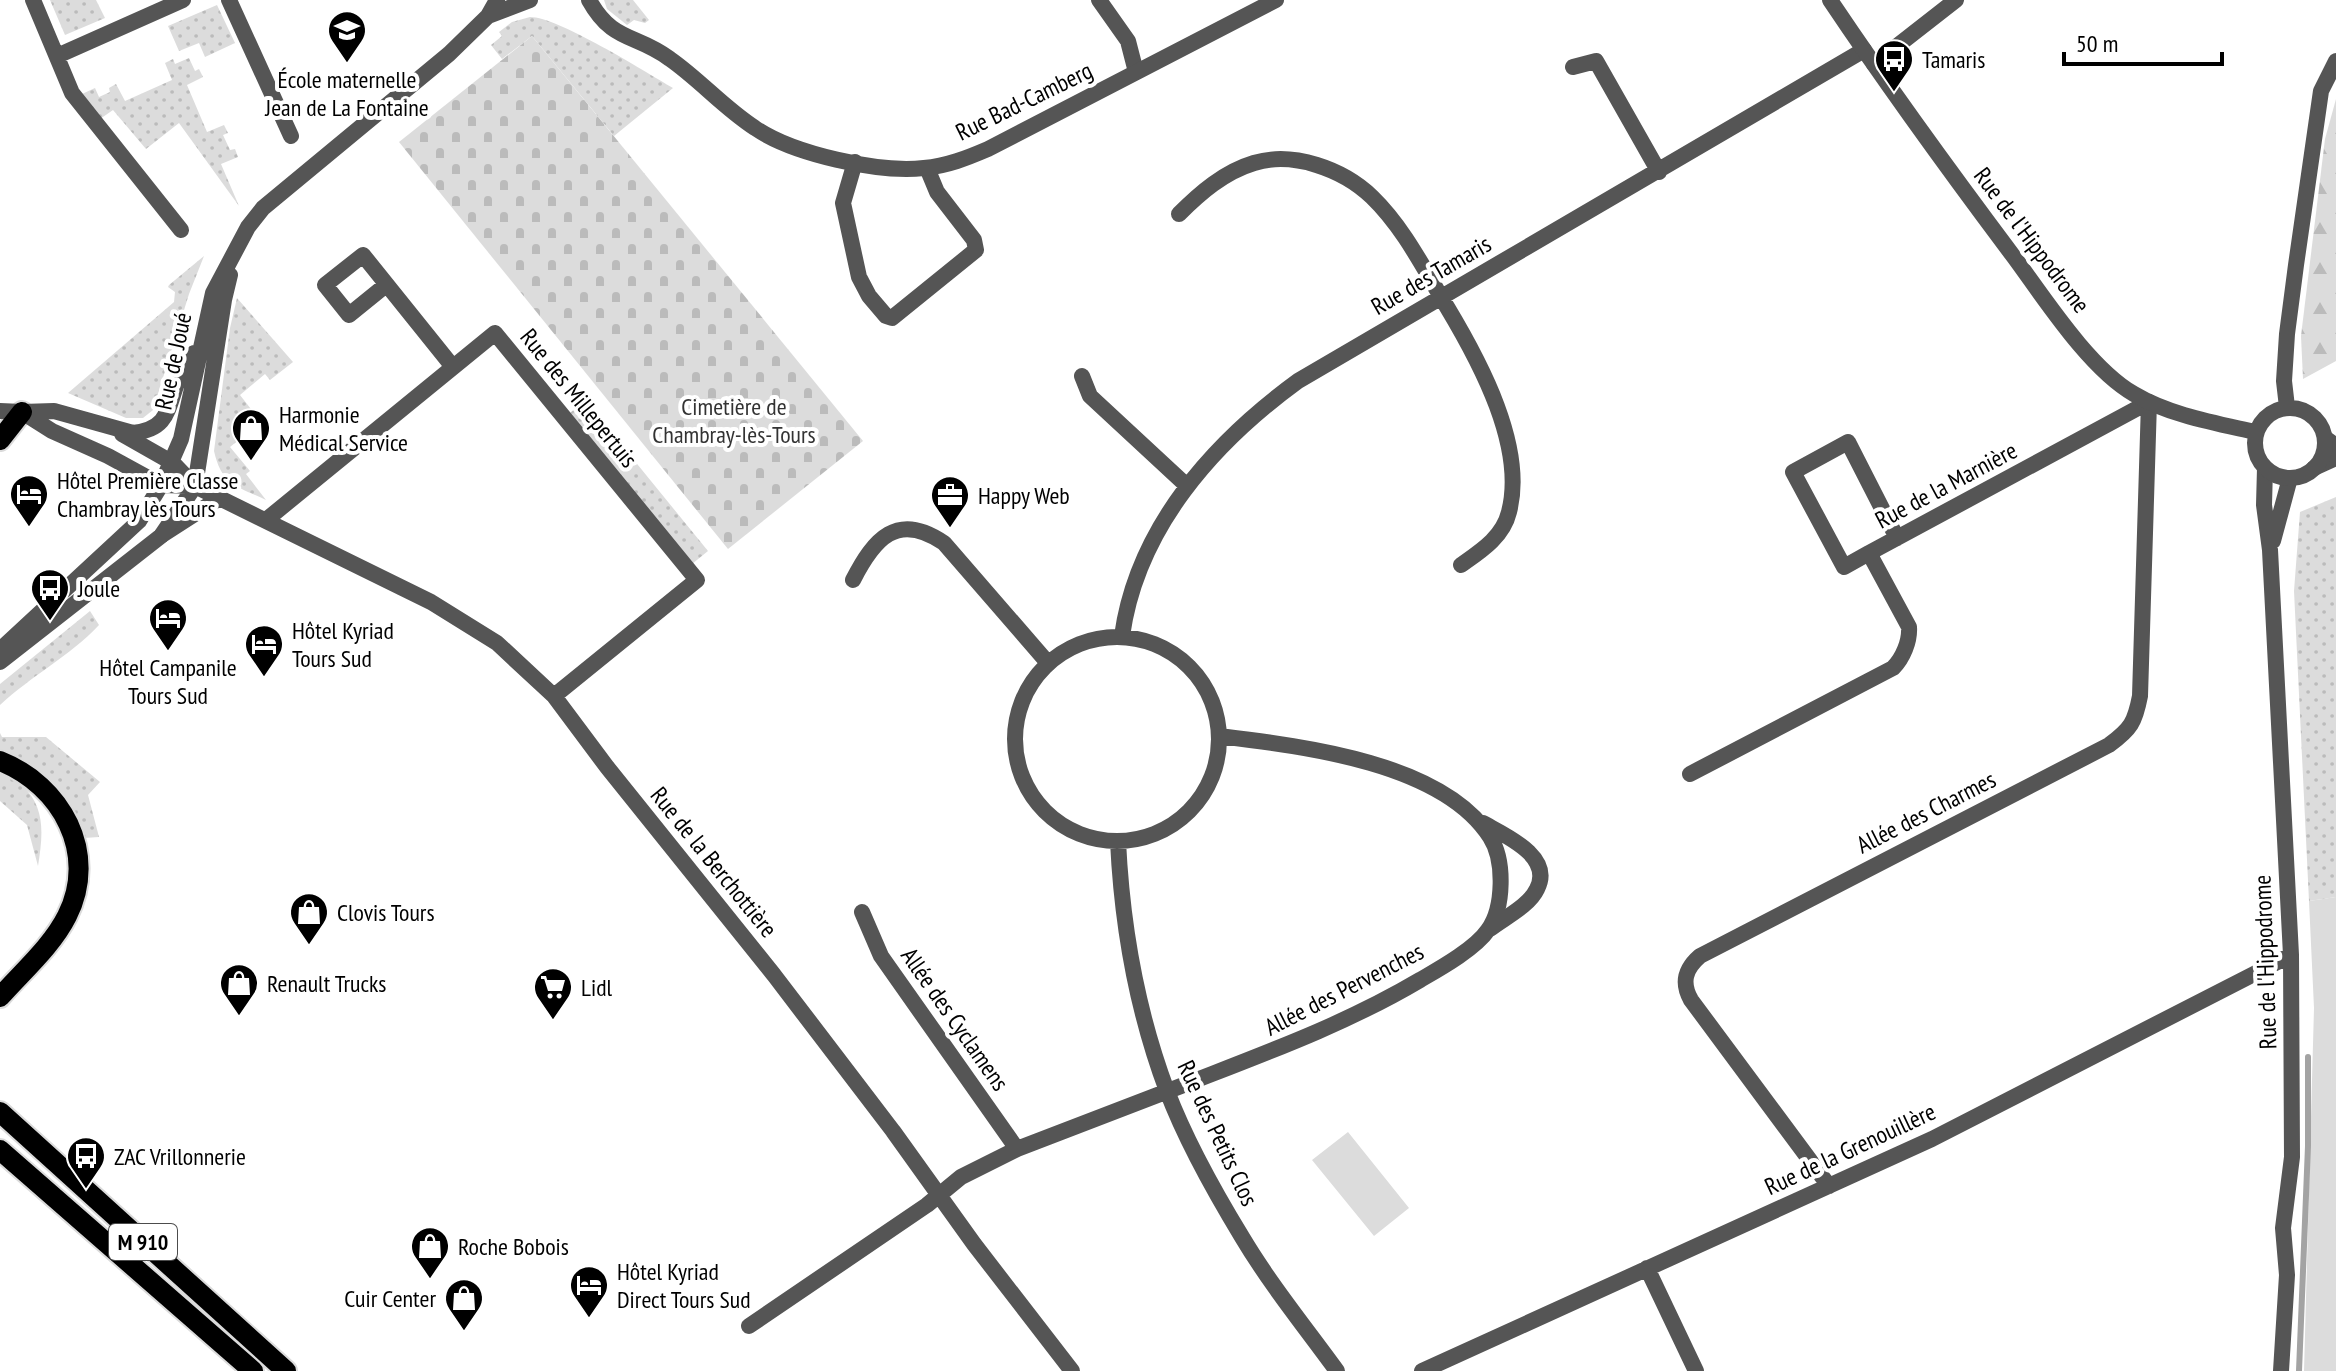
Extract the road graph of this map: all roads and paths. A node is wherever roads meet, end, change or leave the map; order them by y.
1 (33, 0) edge
2 (183, 0) edge
3 (229, 0) edge
4 (497, 0) edge
5 (530, 0) edge
6 (589, 0) edge
7 (1099, 0) edge
8 (1276, 0) edge
9 (1830, 0) edge
10 (1956, 0) edge
11 (488, 16) junction
12 (1864, 50) junction
13 (57, 56) junction
14 (2336, 61) edge
15 (1874, 64) junction
16 (1573, 67) dead end
17 (1136, 72) junction
18 (291, 136) dead end
19 (855, 162) junction
20 (927, 168) junction
21 (1659, 172) junction
22 (1179, 214) dead end
23 (181, 230) dead end
24 (237, 249) junction
25 (386, 285) dead end
26 (1441, 298) junction
27 (201, 340) junction
28 (453, 367) junction
29 (1082, 376) dead end
30 (2149, 402) junction
31 (2287, 407) junction
32 (0, 411) edge
33 (22, 412) junction
34 (106, 426) junction
35 (0, 428) edge
36 (2255, 432) junction
37 (0, 440) edge
38 (2330, 442) edge
39 (2336, 458) edge
40 (173, 463) junction
41 (2265, 468) junction
42 (2314, 468) junction
43 (2290, 478) junction
44 (161, 485) junction
45 (1186, 485) junction
46 (195, 486) junction
47 (218, 499) junction
48 (266, 520) junction
49 (161, 536) junction
50 (1897, 538) junction
51 (2270, 550) junction
52 (1869, 553) junction
53 (1461, 565) dead end
54 (853, 580) dead end
55 (1122, 636) junction
56 (0, 650) edge
57 (0, 662) edge
58 (1048, 663) junction
59 (554, 696) junction
60 (1219, 736) junction
61 (0, 761) edge
62 (1690, 774) dead end
63 (1480, 821) junction
64 (1118, 841) junction
65 (862, 912) dead end
66 (1488, 930) junction
67 (2291, 955) junction
68 (0, 997) edge
69 (1167, 1092) junction
70 (0, 1112) edge
71 (1017, 1149) junction
72 (0, 1150) edge
73 (1829, 1186) junction
74 (940, 1195) junction
75 (1647, 1268) junction
76 (749, 1326) dead end
77 (253, 1371) edge
78 (286, 1371) edge
79 (1072, 1371) edge
80 (1337, 1371) edge
81 (1422, 1371) edge
82 (1696, 1371) edge
83 (2281, 1371) edge

1 - 13 street
2 - 13 street
3 - 18 street
4 - 11 street, Rue de Joué
5 - 11 street, Rue de Joué
6 - 19 street, Rue Bad-Camberg
7 - 17 street
8 - 17 street, Rue Bad-Camberg
9 - 12 street, Rue de l'Hippodrome
10 - 15 street
11 - 24 street, Rue de Joué
12 - 15 street, Rue de l'Hippodrome
12 - 21 street, Rue des Tamaris
13 - 23 street
14 - 31 street
15 - 30 street, Rue de l'Hippodrome
16 - 21 street
17 - 20 street, Rue Bad-Camberg
19 - 20 street, Rue Bad-Camberg
19 - 20 street
21 - 26 street, Rue des Tamaris
22 - 26 street
24 - 27 street, Rue de Joué
24 - 46 street, Rue de Joué
25 - 28 street
26 - 45 street, Rue des Tamaris
26 - 53 street
27 - 34 street
27 - 40 street, Rue de Joué
28 - 48 street, Rue des Millepertuis
28 - 59 street, Rue des Millepertuis
29 - 45 street
30 - 36 street, Rue de l'Hippodrome
30 - 50 street, Rue de la Marnière
30 - 73 street, Allée des Charmes
31 - 36 street
31 - 38 street
32 - 33 street
33 - 34 street
33 - 35 main road
33 - 37 main road
33 - 44 street
34 - 40 street
36 - 41 street
38 - 42 street
39 - 42 street
40 - 44 street, Rue de Joué
40 - 46 street
41 - 43 street
41 - 51 street, Rue de l'Hippodrome
42 - 43 street
43 - 51 street, Rue de l'Hippodrome
44 - 46 street
44 - 56 street, Rue de Joué
45 - 55 street, Rue des Tamaris
46 - 47 street, Rue de la Berchottière
46 - 49 street
47 - 48 street, Rue de la Berchottière
47 - 49 street
48 - 59 street, Rue de la Berchottière
49 - 57 street
50 - 52 street, Rue de la Marnière
50 - 52 street
51 - 67 street, Rue de l'Hippodrome
52 - 62 street, Rue de la Marnière
54 - 58 street
55 - 58 street
55 - 60 street
58 - 64 street
59 - 74 street, Rue de la Berchottière
60 - 63 street
60 - 64 street
61 - 68 main road
63 - 66 street
63 - 66 street, Allée des Pervenches
64 - 69 street, Rue des Petits Clos
65 - 71 street, Allée des Cyclamens
66 - 69 street, Allée des Pervenches
67 - 73 street, Rue de la Grenouillère
67 - 83 street, Rue de l'Hippodrome
69 - 71 street, Allée des Pervenches
69 - 80 street, Rue des Petits Clos
70 - 78 main road, M 910
71 - 74 street, Allée des Pervenches
72 - 77 main road
73 - 75 street, Rue de la Grenouillère
74 - 76 street, Allée des Pervenches
74 - 79 street, Rue de la Berchottière
75 - 81 street, Rue de la Grenouillère
75 - 82 street

